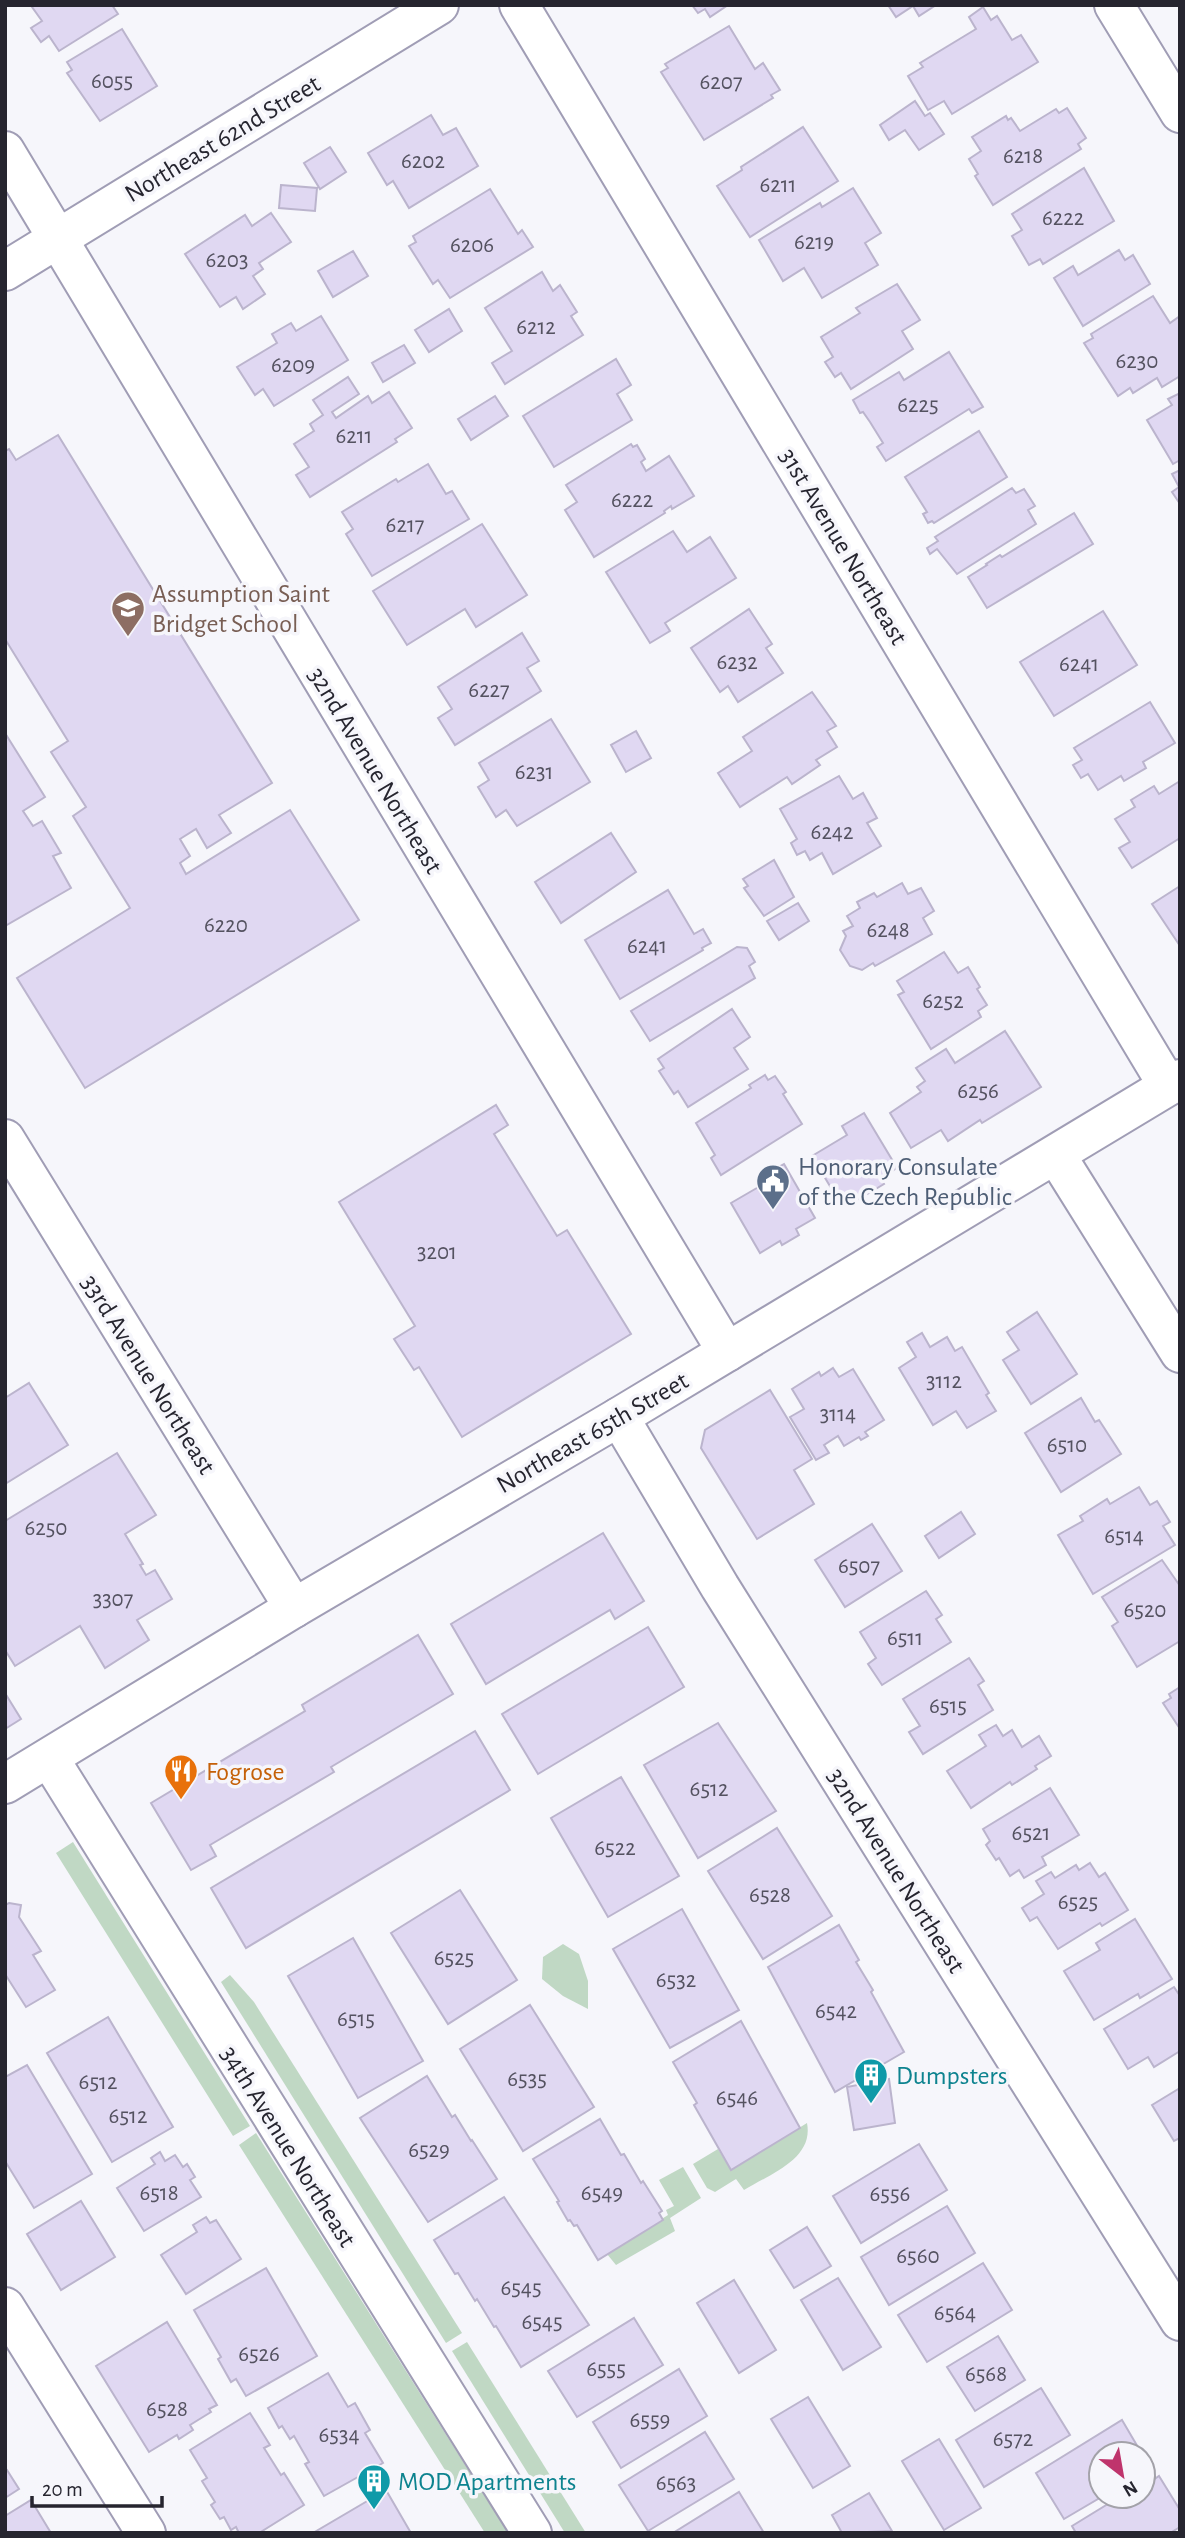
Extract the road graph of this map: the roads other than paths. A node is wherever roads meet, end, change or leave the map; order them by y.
1 (439, 5) edge
2 (519, 5) edge
3 (1114, 5) edge
4 (1180, 113) edge
5 (5, 151) edge
6 (58, 237) junction
7 (5, 271) edge
8 (1174, 1083) edge
9 (5, 1139) edge
10 (1056, 1155) junction
11 (727, 1352) junction
12 (1180, 1353) edge
13 (619, 1417) junction
14 (294, 1608) junction
15 (49, 1758) junction
16 (5, 1784) edge
17 (5, 2307) edge
18 (1180, 2321) edge
19 (146, 2533) edge
20 (532, 2533) edge

1 - 6 street, Northeast 62nd Street
2 - 8 street, 31st Avenue Northeast
3 - 4 street
5 - 6 street, 32nd Avenue Northeast
6 - 7 street, Northeast 62nd Street
6 - 11 street, 32nd Avenue Northeast
8 - 10 street, Northeast 65th Street
9 - 14 street, 33rd Avenue Northeast
10 - 11 street, Northeast 65th Street
10 - 12 street
11 - 13 street, Northeast 65th Street
13 - 14 street, Northeast 65th Street
13 - 18 street, 32nd Avenue Northeast
14 - 15 street, Northeast 65th Street
15 - 16 street, Northeast 65th Street
15 - 20 street, 34th Avenue Northeast
17 - 19 street

